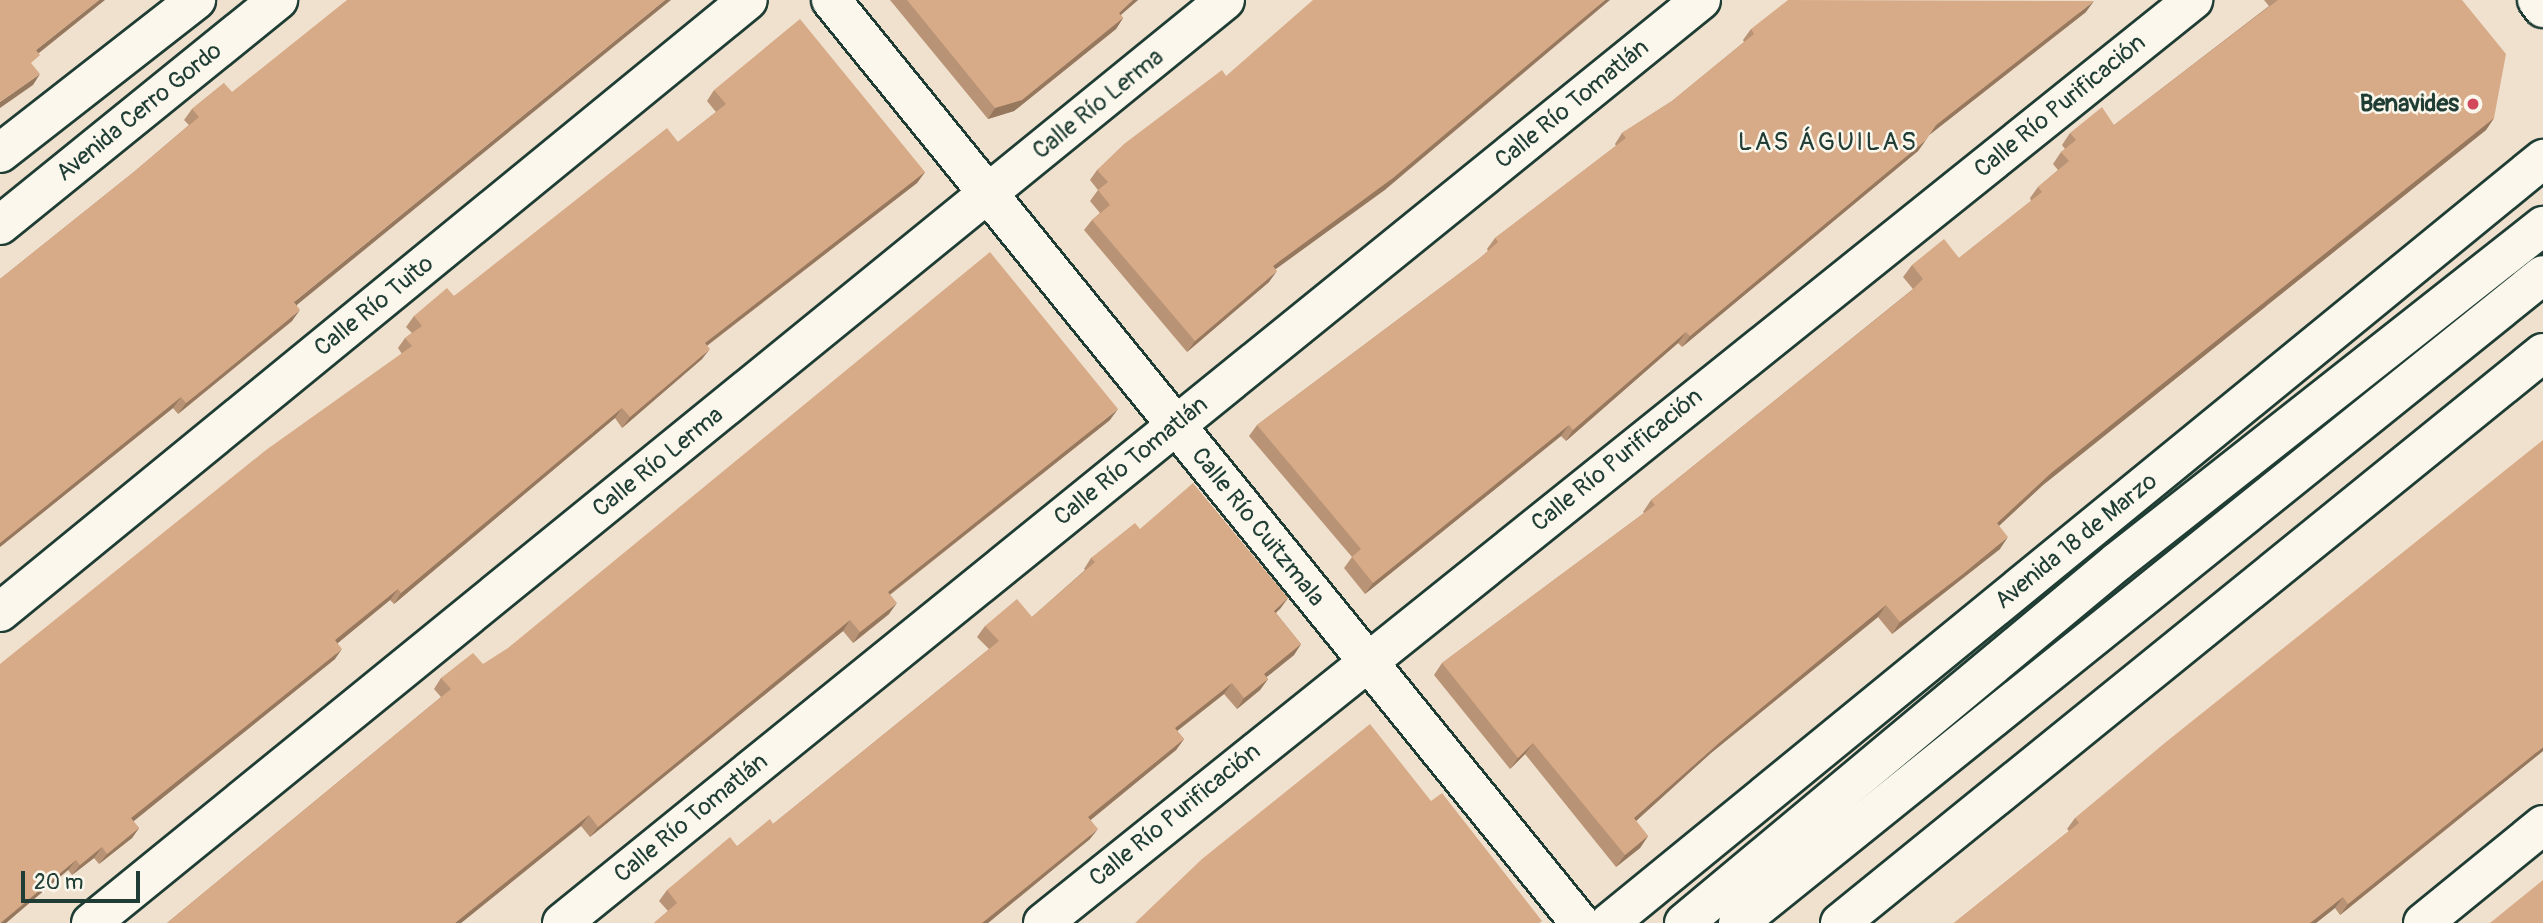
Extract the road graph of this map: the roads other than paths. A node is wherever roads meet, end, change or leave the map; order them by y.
1 (196, 0) edge
2 (218, 0) edge
3 (278, 0) edge
4 (748, 0) edge
5 (831, 0) edge
6 (1225, 0) edge
7 (1701, 0) edge
8 (2193, 0) edge
9 (2537, 0) edge
10 (2543, 8) edge
11 (244, 27) junction
12 (0, 153) edge
13 (2543, 159) edge
14 (988, 194) junction
15 (0, 225) edge
16 (2543, 226) edge
17 (2543, 275) edge
18 (2543, 353) edge
19 (1176, 425) junction
20 (2090, 529) junction
21 (2117, 562) junction
22 (0, 612) edge
23 (1366, 660) junction
24 (2543, 825) edge
25 (91, 923) edge
26 (562, 923) edge
27 (1043, 923) edge
28 (1580, 923) edge
29 (1609, 923) edge
30 (1684, 923) edge
31 (1738, 923) edge
32 (1840, 923) edge
33 (2423, 923) edge

1 - 12 street
2 - 11 street
3 - 11 street, Avenida Cerro Gordo
4 - 22 street, Calle Río Tuito
5 - 14 street, Calle Río Cuitzmala
6 - 14 street, Calle Río Lerma
7 - 19 street, Calle Río Tomatlán
8 - 23 street, Calle Río Purificación
9 - 10 street
11 - 15 street, Avenida Cerro Gordo
13 - 20 street, Avenida 18 de Marzo
14 - 19 street, Calle Río Cuitzmala
14 - 25 street, Calle Río Lerma
16 - 21 street, Avenida 18 de Marzo
17 - 31 street
18 - 32 street
19 - 23 street, Calle Río Cuitzmala
19 - 26 street, Calle Río Tomatlán
20 - 21 street
20 - 29 street, Avenida 18 de Marzo
21 - 30 street, Avenida 18 de Marzo
23 - 27 street, Calle Río Purificación
23 - 28 street, Calle Río Cuitzmala
24 - 33 street

